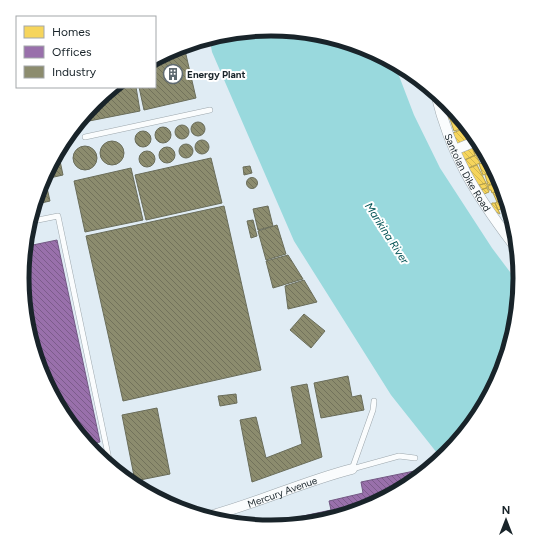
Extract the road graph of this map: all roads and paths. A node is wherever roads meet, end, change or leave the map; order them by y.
1 (438, 103) edge
2 (210, 110) dead end
3 (85, 137) dead end
4 (471, 143) edge
5 (457, 149) dead end
6 (36, 220) edge
7 (510, 239) edge
8 (374, 401) dead end
9 (109, 458) edge
10 (415, 458) dead end
11 (352, 469) junction
12 (219, 514) edge

1 - 7 street, Santolan Dike Road
2 - 3 lane
4 - 5 street
6 - 9 lane
8 - 11 lane
10 - 11 lane
11 - 12 street, Mercury Avenue

